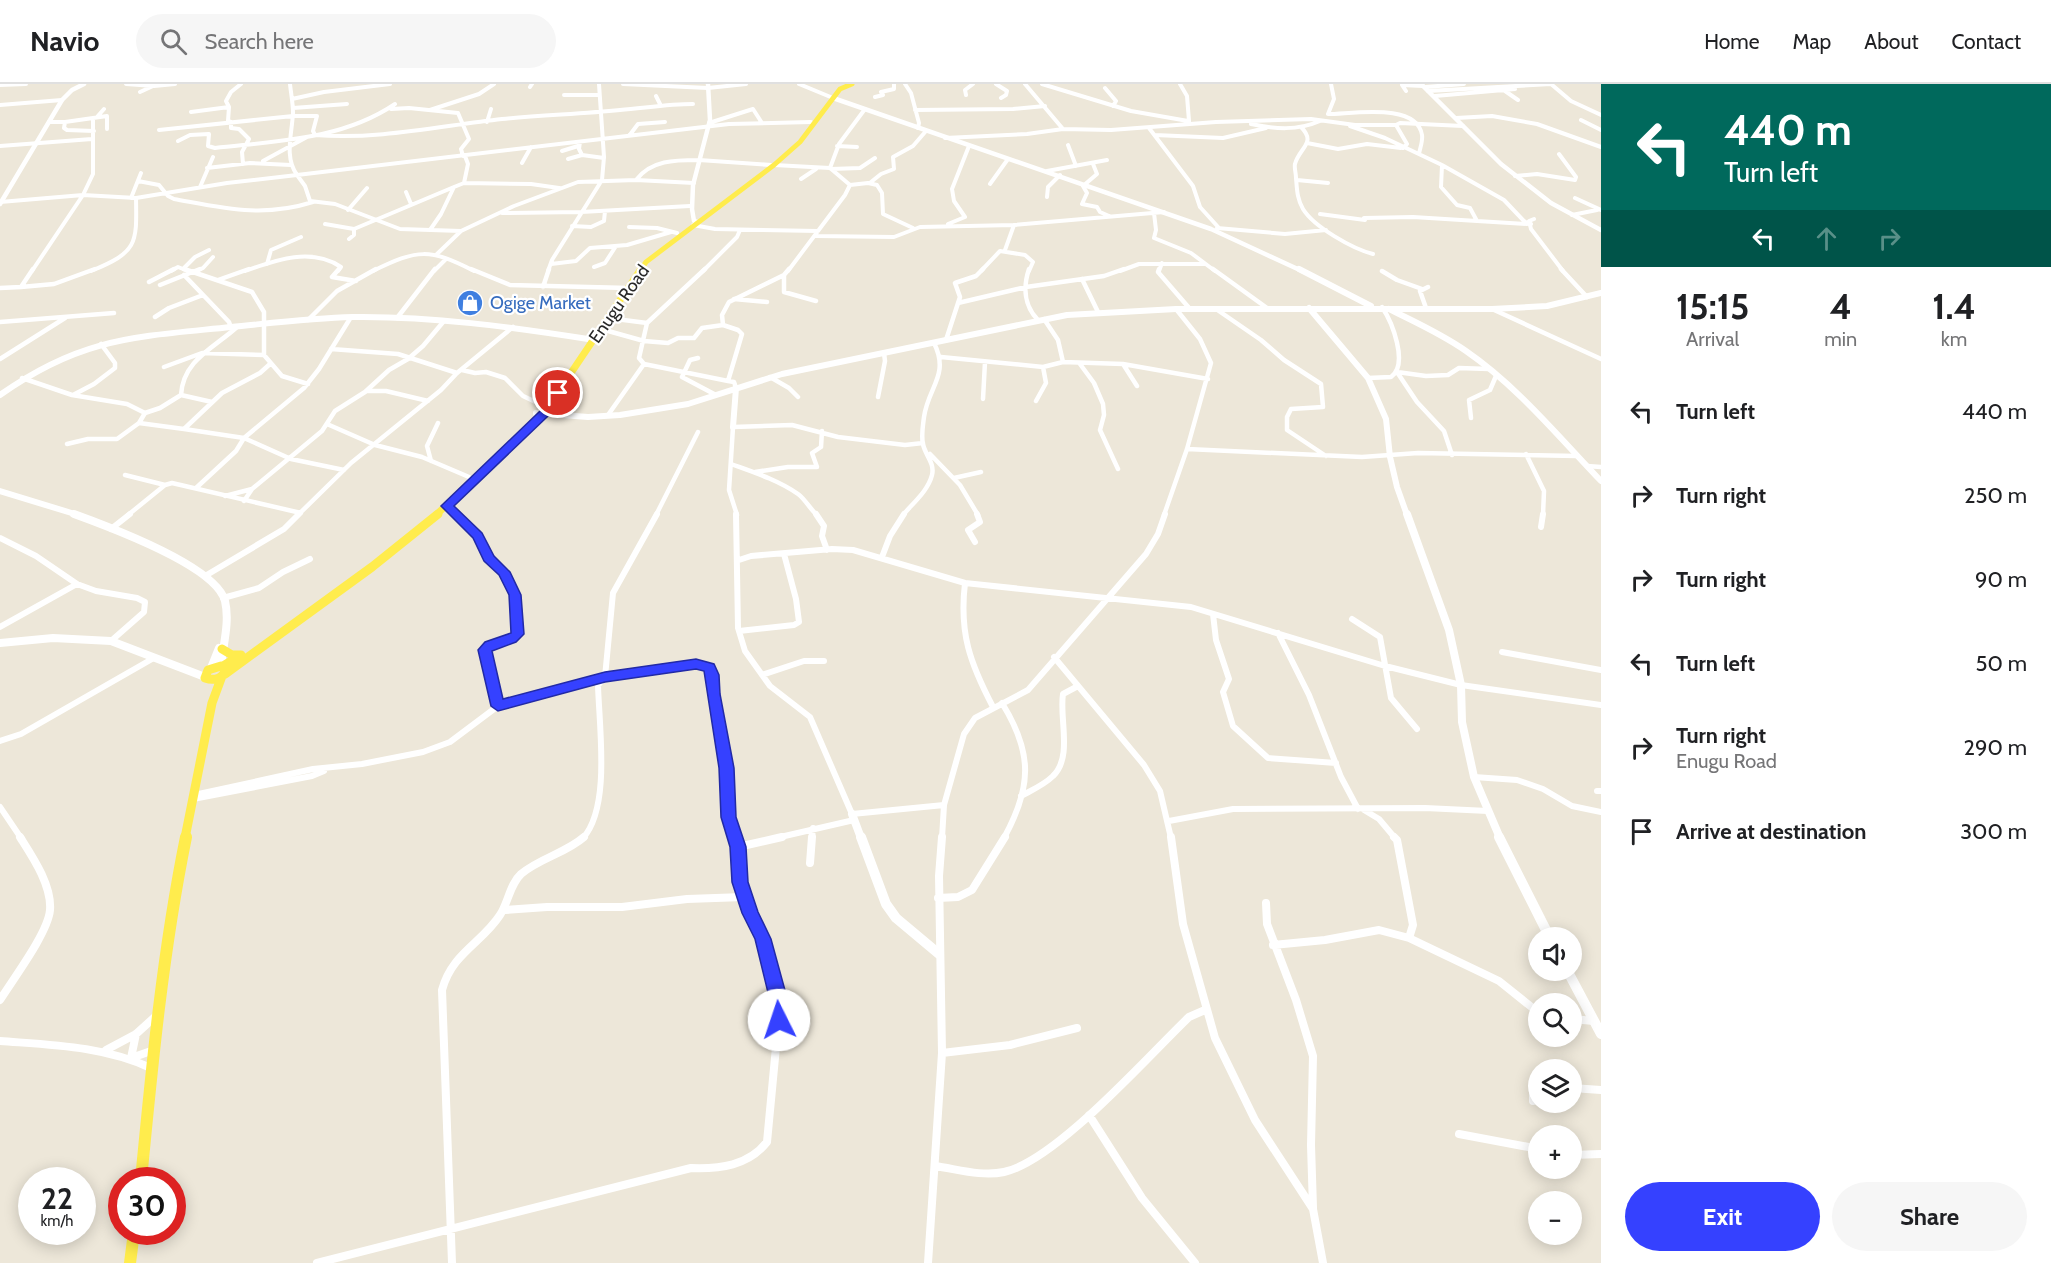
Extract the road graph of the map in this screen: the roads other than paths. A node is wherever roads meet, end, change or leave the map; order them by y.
1 (26, 84) edge
2 (84, 84) edge
3 (126, 84) edge
4 (175, 84) edge
5 (241, 84) edge
6 (290, 84) edge
7 (390, 84) edge
8 (494, 84) edge
9 (599, 84) edge
10 (623, 84) edge
11 (746, 84) edge
12 (799, 84) edge
13 (852, 84) edge
14 (894, 84) edge
15 (905, 84) edge
16 (973, 84) edge
17 (996, 84) edge
18 (1025, 84) edge
19 (1042, 84) edge
20 (1180, 84) edge
21 (1331, 84) edge
22 (1465, 84) edge
23 (1551, 84) edge
24 (0, 85) edge
25 (841, 85) edge
26 (1446, 85) edge
27 (1508, 85) edge
28 (154, 86) junction
29 (354, 86) edge
30 (708, 86) edge
31 (1424, 87) edge
32 (1106, 88) dead end
33 (1474, 88) junction
34 (1452, 89) junction
35 (1406, 91) dead end
36 (1504, 91) junction
37 (140, 92) dead end
38 (1479, 92) junction
39 (564, 95) dead end
40 (599, 95) junction
41 (966, 95) dead end
42 (656, 96) dead end
43 (1435, 96) junction
44 (831, 97) junction
45 (875, 97) dead end
46 (292, 99) junction
47 (1001, 99) dead end
48 (62, 100) junction
49 (1518, 100) dead end
50 (347, 104) dead end
51 (395, 104) dead end
52 (660, 104) junction
53 (693, 104) dead end
54 (0, 105) edge
55 (1045, 105) junction
56 (1113, 106) junction
57 (229, 107) junction
58 (293, 108) junction
59 (104, 109) dead end
60 (491, 109) dead end
61 (865, 109) junction
62 (389, 110) junction
63 (915, 110) junction
64 (428, 111) junction
65 (191, 112) dead end
66 (600, 112) junction
67 (1328, 114) junction
68 (1601, 115) edge
69 (293, 116) junction
70 (93, 118) junction
71 (1456, 118) junction
72 (1323, 120) junction
73 (1581, 120) dead end
74 (1189, 121) junction
75 (1242, 121) junction
76 (49, 122) junction
77 (65, 122) junction
78 (231, 122) junction
79 (487, 122) junction
80 (665, 122) dead end
81 (811, 122) junction
82 (762, 123) junction
83 (1184, 124) junction
84 (1344, 124) junction
85 (1417, 124) junction
86 (709, 125) junction
87 (1396, 125) junction
88 (462, 126) junction
89 (1462, 126) junction
90 (1272, 127) junction
91 (1302, 127) junction
92 (918, 128) junction
93 (1149, 128) junction
94 (107, 129) dead end
95 (1063, 129) junction
96 (159, 130) dead end
97 (1601, 130) edge
98 (94, 131) junction
99 (926, 131) junction
100 (315, 135) junction
101 (1155, 135) junction
102 (1179, 135) junction
103 (310, 136) junction
104 (629, 137) junction
105 (291, 138) junction
106 (944, 138) junction
107 (92, 139) junction
108 (602, 140) junction
109 (178, 141) dead end
110 (1307, 143) junction
111 (35, 144) junction
112 (246, 145) junction
113 (1068, 145) dead end
114 (0, 146) edge
115 (579, 146) junction
116 (837, 146) junction
117 (969, 146) junction
118 (290, 147) junction
119 (531, 147) junction
120 (857, 147) dead end
121 (1601, 147) edge
122 (1404, 148) junction
123 (562, 151) dead end
124 (1419, 154) junction
125 (1559, 154) dead end
126 (582, 155) junction
127 (464, 156) junction
128 (213, 157) dead end
129 (604, 158) junction
130 (875, 158) dead end
131 (568, 159) dead end
132 (1008, 159) junction
133 (699, 160) junction
134 (1107, 160) dead end
135 (261, 162) junction
136 (522, 163) dead end
137 (243, 164) junction
138 (1093, 164) junction
139 (291, 165) junction
140 (772, 165) junction
141 (1442, 165) junction
142 (1076, 166) junction
143 (207, 168) junction
144 (817, 169) junction
145 (831, 169) junction
146 (1047, 171) junction
147 (141, 173) dead end
148 (297, 175) junction
149 (1060, 175) junction
150 (1515, 176) junction
151 (801, 179) dead end
152 (603, 180) junction
153 (636, 180) junction
154 (1297, 180) junction
155 (138, 181) junction
156 (871, 182) junction
157 (144, 183) junction
158 (464, 183) junction
159 (694, 183) junction
160 (1328, 183) dead end
161 (990, 184) dead end
162 (1085, 184) junction
163 (850, 185) junction
164 (135, 186) junction
165 (200, 187) junction
166 (454, 187) junction
167 (367, 188) dead end
168 (559, 188) junction
169 (406, 192) dead end
170 (167, 193) junction
171 (83, 195) junction
172 (1047, 197) dead end
173 (134, 198) junction
174 (1575, 198) dead end
175 (314, 202) junction
176 (0, 203) edge
177 (411, 204) junction
178 (690, 206) junction
179 (1317, 208) dead end
180 (348, 210) junction
181 (1599, 210) edge
182 (605, 211) junction
183 (581, 212) junction
184 (1165, 212) junction
185 (501, 213) junction
186 (1154, 213) junction
187 (1320, 214) junction
188 (1572, 215) junction
189 (1109, 217) junction
190 (1534, 219) dead end
191 (375, 220) junction
192 (1477, 221) junction
193 (694, 223) junction
194 (325, 224) dead end
195 (1531, 224) junction
196 (952, 225) junction
197 (1014, 225) junction
198 (572, 226) junction
199 (629, 227) dead end
200 (913, 228) junction
201 (1220, 228) junction
202 (1324, 228) junction
203 (354, 229) junction
204 (1211, 229) junction
205 (430, 230) junction
206 (740, 230) junction
207 (1601, 230) edge
208 (461, 231) junction
209 (674, 233) junction
210 (817, 233) junction
211 (1226, 236) junction
212 (301, 237) dead end
213 (350, 239) dead end
214 (616, 246) junction
215 (209, 250) dead end
216 (1005, 250) junction
217 (1373, 254) dead end
218 (436, 255) junction
219 (213, 257) dead end
220 (446, 259) junction
221 (1162, 263) junction
222 (267, 264) junction
223 (551, 264) junction
224 (1205, 264) junction
225 (594, 267) dead end
226 (184, 268) junction
227 (1382, 271) dead end
228 (194, 272) junction
229 (784, 274) junction
230 (184, 275) junction
231 (1082, 279) junction
232 (217, 280) junction
233 (356, 281) junction
234 (149, 282) dead end
235 (160, 285) dead end
236 (21, 287) junction
237 (543, 287) junction
238 (1026, 287) junction
239 (0, 288) edge
240 (625, 288) junction
241 (1600, 294) edge
242 (203, 295) junction
243 (1587, 297) junction
244 (733, 299) junction
245 (816, 301) dead end
246 (767, 302) dead end
247 (958, 303) junction
248 (1373, 307) junction
249 (1267, 308) junction
250 (1310, 308) junction
251 (1384, 308) junction
252 (1426, 308) junction
253 (1176, 309) junction
254 (1190, 309) junction
255 (1216, 309) junction
256 (1492, 309) junction
257 (1098, 312) junction
258 (114, 314) dead end
259 (67, 317) junction
260 (155, 317) dead end
261 (351, 317) junction
262 (397, 318) junction
263 (608, 318) junction
264 (308, 320) junction
265 (1041, 320) junction
266 (12, 321) junction
267 (444, 321) junction
268 (0, 322) edge
269 (647, 323) junction
270 (264, 324) junction
271 (723, 324) junction
272 (234, 327) junction
273 (513, 327) junction
274 (0, 328) edge
275 (601, 329) junction
276 (588, 339) junction
277 (946, 340) junction
278 (644, 341) junction
279 (934, 343) junction
280 (101, 344) junction
281 (331, 349) junction
282 (202, 352) junction
283 (884, 353) junction
284 (264, 355) junction
285 (941, 357) junction
286 (698, 358) dead end
287 (0, 359) edge
288 (408, 359) junction
289 (1601, 359) edge
290 (985, 362) junction
291 (1063, 362) junction
292 (270, 364) junction
293 (644, 364) junction
294 (1080, 364) junction
295 (1123, 364) junction
296 (164, 367) dead end
297 (1043, 367) junction
298 (1489, 369) junction
299 (462, 370) junction
300 (683, 371) junction
301 (1397, 372) junction
302 (456, 373) junction
303 (1496, 376) junction
304 (770, 377) junction
305 (22, 378) junction
306 (1368, 378) junction
307 (1208, 380) junction
308 (728, 381) junction
309 (308, 384) junction
310 (1137, 386) dead end
311 (736, 388) junction
312 (366, 391) junction
313 (0, 394) edge
314 (72, 395) junction
315 (180, 395) junction
316 (716, 395) junction
317 (798, 397) dead end
318 (878, 397) dead end
319 (983, 399) dead end
320 (428, 401) junction
321 (1036, 401) dead end
322 (212, 402) junction
323 (542, 405) junction
324 (145, 413) junction
325 (540, 413) junction
326 (608, 415) junction
327 (1471, 418) dead end
328 (140, 423) junction
329 (438, 423) dead end
330 (327, 424) junction
331 (733, 427) junction
332 (184, 429) junction
333 (698, 432) dead end
334 (822, 432) junction
335 (244, 438) junction
336 (67, 444) dead end
337 (923, 444) junction
338 (375, 445) junction
339 (1187, 449) junction
340 (929, 454) junction
341 (1526, 454) junction
342 (1452, 455) junction
343 (1326, 456) junction
344 (1577, 456) junction
345 (1390, 457) junction
346 (291, 459) junction
347 (431, 461) junction
348 (731, 464) junction
349 (1587, 466) junction
350 (1601, 467) edge
351 (1118, 469) dead end
352 (344, 470) junction
353 (754, 472) junction
354 (981, 472) dead end
355 (125, 475) dead end
356 (469, 477) junction
357 (954, 478) junction
358 (1601, 480) edge
359 (165, 485) junction
360 (196, 488) junction
361 (252, 489) junction
362 (0, 491) edge
363 (225, 497) junction
364 (244, 501) junction
365 (447, 506) junction
366 (302, 513) junction
367 (1541, 527) dead end
368 (111, 529) junction
369 (0, 538) edge
370 (975, 542) dead end
371 (738, 550) junction
372 (827, 550) junction
373 (783, 555) junction
374 (751, 556) junction
375 (882, 557) junction
376 (309, 560) dead end
377 (739, 560) junction
378 (206, 576) junction
379 (966, 583) junction
380 (77, 584) junction
381 (224, 598) junction
382 (1108, 599) junction
383 (1213, 614) junction
384 (1352, 619) dead end
385 (0, 627) edge
386 (739, 631) junction
387 (1278, 633) junction
388 (111, 641) junction
389 (0, 643) edge
390 (222, 645) junction
391 (1503, 652) dead end
392 (241, 655) junction
393 (1054, 657) junction
394 (153, 659) junction
395 (824, 661) dead end
396 (1385, 666) junction
397 (1601, 670) edge
398 (215, 672) junction
399 (762, 675) junction
400 (605, 677) junction
401 (596, 682) junction
402 (1461, 685) junction
403 (1078, 686) junction
404 (1002, 703) junction
405 (212, 704) junction
406 (1601, 705) edge
407 (498, 706) junction
408 (993, 707) junction
409 (1417, 729) dead end
410 (0, 741) edge
411 (1336, 763) junction
412 (1474, 777) junction
413 (1021, 796) junction
414 (194, 797) junction
415 (944, 805) junction
416 (0, 807) edge
417 (1361, 809) junction
418 (1488, 811) junction
419 (1601, 812) edge
420 (853, 817) junction
421 (1169, 821) junction
422 (813, 828) junction
423 (738, 847) junction
424 (810, 863) dead end
425 (744, 897) junction
426 (938, 898) junction
427 (1266, 903) dead end
428 (505, 910) junction
429 (1544, 927) edge
430 (1409, 938) junction
431 (1273, 945) junction
432 (939, 954) junction
433 (1574, 981) edge
434 (0, 1000) edge
435 (1528, 1003) edge
436 (1205, 1010) junction
437 (159, 1014) junction
438 (1582, 1020) edge
439 (1594, 1021) junction
440 (1077, 1028) dead end
441 (156, 1033) junction
442 (136, 1034) junction
443 (1601, 1034) edge
444 (0, 1041) edge
445 (154, 1049) junction
446 (106, 1050) junction
447 (942, 1053) junction
448 (132, 1058) junction
449 (152, 1068) junction
450 (1582, 1089) edge
451 (1601, 1090) edge
452 (1089, 1115) junction
453 (1459, 1134) dead end
454 (1528, 1147) edge
455 (1601, 1154) edge
456 (1582, 1155) edge
457 (935, 1166) junction
458 (142, 1167) edge
459 (1313, 1209) junction
460 (451, 1227) junction
461 (132, 1245) edge
462 (130, 1263) edge
463 (317, 1263) edge
464 (452, 1263) edge
465 (928, 1263) edge
466 (1195, 1263) edge
467 (1323, 1263) edge

1 - 24 street
2 - 48 street
3 - 28 street
4 - 28 street
5 - 57 street
6 - 46 street
7 - 29 street
8 - 64 street
9 - 40 street
10 - 30 street
11 - 30 street
12 - 44 street
13 - 44 main road, Enugu Road
14 - 45 street
15 - 63 street
16 - 41 street
17 - 47 street
18 - 55 street
19 - 56 street
20 - 74 street
21 - 67 street
22 - 26 street
22 - 33 street
23 - 27 street
23 - 68 street
25 - 44 main road
26 - 31 street
26 - 34 street
27 - 33 street
27 - 36 street
28 - 37 street
29 - 46 street
30 - 86 street
31 - 34 street
31 - 35 street
31 - 43 street
32 - 56 street
33 - 34 street
33 - 38 street
36 - 38 street
36 - 49 street
38 - 43 street
39 - 40 street
40 - 66 street
42 - 52 street
43 - 71 street
44 - 61 street
44 - 81 main road
44 - 140 main road, Enugu Road
46 - 58 street
48 - 54 street
48 - 76 street
50 - 58 street
51 - 62 street
52 - 53 street
52 - 66 street
55 - 63 street
55 - 95 street
56 - 74 street
57 - 65 street
57 - 78 street
58 - 69 street
59 - 70 street
60 - 79 street
61 - 92 street
61 - 116 street
62 - 64 street
62 - 100 street
63 - 92 street
64 - 88 street
66 - 79 street
66 - 108 street
67 - 72 street
67 - 85 street
69 - 78 street
69 - 100 street
69 - 105 street
70 - 77 street
70 - 94 street
70 - 98 street
71 - 89 street
71 - 121 street
72 - 75 street
72 - 84 street
72 - 91 street
73 - 97 street
74 - 83 street
75 - 83 street
75 - 90 street
76 - 77 street
76 - 111 street
77 - 98 street
78 - 96 street
78 - 112 street
79 - 88 street
80 - 104 street
81 - 82 street
81 - 140 main road
82 - 86 street
82 - 86 street
83 - 93 street
83 - 102 street
84 - 87 street
84 - 122 street
85 - 87 street
85 - 89 street
85 - 124 street
86 - 104 street
86 - 133 street
87 - 122 street
88 - 100 street
88 - 127 street
89 - 150 street
90 - 91 street
90 - 102 street
91 - 110 street
92 - 99 street
93 - 95 street
93 - 101 street
95 - 106 street
98 - 107 street
99 - 106 street
99 - 156 street
100 - 103 street
101 - 102 street
101 - 201 street
103 - 105 street
103 - 118 street
104 - 108 street
105 - 112 street
105 - 118 street
106 - 117 street
107 - 111 street
107 - 171 street
108 - 115 street
108 - 129 street
109 - 112 street
110 - 122 street
110 - 154 street
111 - 114 street
111 - 176 street
112 - 137 street
113 - 142 street
115 - 119 street
115 - 123 street
115 - 126 street
116 - 120 street
116 - 145 street
117 - 132 street
117 - 196 street
118 - 135 street
118 - 139 street
119 - 127 street
119 - 136 street
122 - 124 street
124 - 141 street
125 - 150 street
126 - 129 street
126 - 131 street
127 - 148 street
127 - 158 street
128 - 143 street
129 - 152 street
130 - 145 street
132 - 146 street
132 - 161 street
133 - 140 street
133 - 153 street
133 - 159 street
134 - 138 street
135 - 137 street
135 - 139 street
137 - 143 street
138 - 142 street
138 - 162 street
139 - 148 street
140 - 144 street
140 - 193 main road, Enugu Road
141 - 192 street
141 - 195 street
142 - 146 street
143 - 165 street
144 - 145 street
144 - 151 street
145 - 163 street
146 - 149 street
147 - 155 street
148 - 165 street
148 - 175 street
149 - 162 street
149 - 172 street
150 - 188 street
152 - 153 street
152 - 168 street
152 - 183 street
153 - 159 street
154 - 160 street
154 - 202 street
155 - 157 street
155 - 164 street
156 - 163 street
156 - 200 street
157 - 164 street
157 - 170 street
158 - 166 street
158 - 168 street
159 - 178 street
162 - 184 street
162 - 189 street
163 - 210 street
164 - 173 street
165 - 170 street
166 - 177 street
166 - 205 street
167 - 180 street
168 - 185 street
169 - 177 street
170 - 173 street
170 - 175 street
171 - 173 street
171 - 176 street
171 - 236 street
173 - 236 street
174 - 181 street
175 - 180 street
177 - 191 street
178 - 182 street
178 - 193 street
179 - 187 street
180 - 191 street
181 - 188 street
182 - 183 street
182 - 198 street
183 - 185 street
183 - 198 street
184 - 186 street
184 - 204 street
185 - 208 street
186 - 189 street
186 - 224 street
187 - 192 street
187 - 202 street
188 - 207 street
189 - 197 street
190 - 195 street
191 - 203 street
191 - 205 street
192 - 195 street
193 - 206 street
193 - 209 main road
193 - 240 main road, Enugu Road
194 - 203 street
195 - 243 street
196 - 197 street
196 - 200 street
197 - 216 street
198 - 223 street
199 - 209 street
200 - 210 street
201 - 202 street
201 - 204 street
201 - 211 street
202 - 217 street
203 - 213 street
204 - 211 street
205 - 208 street
206 - 210 street
206 - 269 street
208 - 218 street
209 - 214 street
209 - 240 main road
210 - 229 street
211 - 248 street
212 - 222 street
214 - 223 street
214 - 225 street
215 - 226 street
216 - 238 street
216 - 247 street
218 - 220 street
218 - 233 street
219 - 228 street
220 - 237 street
220 - 262 street
221 - 224 street
221 - 231 street
221 - 254 street
222 - 232 street
222 - 233 street
223 - 237 street
224 - 249 street
226 - 228 street
226 - 234 street
227 - 252 street
228 - 230 street
228 - 232 street
229 - 244 street
229 - 245 street
230 - 235 street
230 - 242 street
231 - 238 street
231 - 257 street
232 - 270 street
233 - 264 street
236 - 239 street
237 - 240 street
238 - 247 street
238 - 265 street
240 - 263 main road, Enugu Road
240 - 276 main road
241 - 243 street
242 - 260 street
242 - 272 street
243 - 256 street
244 - 246 street
244 - 271 street
247 - 277 street
248 - 250 street
248 - 251 street
249 - 250 street
249 - 255 street
250 - 306 street
251 - 252 street
251 - 298 street
251 - 301 street
252 - 256 street
253 - 254 street
253 - 257 street
253 - 307 street
254 - 255 street
255 - 343 street
256 - 289 street
257 - 265 street
258 - 259 street
259 - 266 street
259 - 287 street
261 - 262 street
261 - 264 street
261 - 281 street
262 - 267 street
263 - 269 street
263 - 275 main road, Enugu Road
264 - 270 street
265 - 277 street
265 - 291 street
266 - 268 street
266 - 274 street
267 - 273 street
267 - 288 street
269 - 278 street
270 - 272 street
270 - 284 street
271 - 278 street
271 - 308 street
272 - 280 street
272 - 282 street
273 - 276 street
273 - 299 street
275 - 278 street
275 - 325 main road, Enugu Road
276 - 323 main road
277 - 279 street
278 - 293 street
279 - 283 street
279 - 285 street
280 - 305 street
280 - 314 street
281 - 288 street
281 - 309 street
282 - 284 street
282 - 296 street
282 - 315 street
283 - 304 street
283 - 318 street
284 - 292 street
285 - 290 street
285 - 337 street
286 - 300 street
288 - 302 street
288 - 312 street
290 - 297 street
290 - 319 street
291 - 294 street
291 - 297 street
292 - 309 street
292 - 322 street
293 - 300 street
293 - 326 street
294 - 295 street
294 - 351 street
295 - 307 street
295 - 310 street
297 - 321 street
298 - 301 street
298 - 303 street
299 - 302 street
299 - 323 street
300 - 308 street
300 - 316 street
301 - 306 street
301 - 342 street
302 - 320 street
303 - 327 street
303 - 344 street
304 - 311 street
304 - 317 street
305 - 313 street
305 - 314 street
306 - 345 street
307 - 339 street
308 - 311 street
309 - 335 street
311 - 316 street
311 - 331 street
312 - 320 street
312 - 330 street
314 - 324 street
315 - 322 street
315 - 324 street
316 - 326 street
320 - 338 street
322 - 332 street
323 - 325 main road
324 - 328 street
325 - 326 street
325 - 356 main road
325 - 365 main road, Enugu Road
328 - 332 street
328 - 336 street
329 - 347 street
330 - 338 street
330 - 346 street
331 - 334 street
331 - 348 street
332 - 335 street
333 - 400 street
334 - 337 street
334 - 353 street
335 - 346 street
335 - 360 street
337 - 340 street
338 - 347 street
338 - 352 street
339 - 343 street
339 - 382 street
340 - 357 street
340 - 375 street
341 - 342 street
341 - 344 street
341 - 367 street
342 - 345 street
343 - 345 street
344 - 349 street
345 - 402 street
346 - 352 street
346 - 361 street
347 - 356 street
348 - 353 street
348 - 371 street
349 - 350 street
349 - 358 street
352 - 366 street
353 - 372 street
354 - 357 street
355 - 359 street
356 - 392 main road
357 - 370 street
359 - 360 street
359 - 368 street
360 - 363 street
361 - 363 street
361 - 364 street
362 - 368 street
363 - 364 street
364 - 366 street
365 - 398 main road, Enugu Road
365 - 407 street
366 - 378 street
368 - 378 street
369 - 380 street
371 - 374 street
371 - 377 street
372 - 373 street
372 - 375 street
373 - 374 street
373 - 386 street
374 - 377 street
375 - 379 street
376 - 381 street
377 - 386 street
378 - 381 street
379 - 382 street
379 - 408 street
380 - 385 street
380 - 388 street
381 - 390 street
382 - 383 street
382 - 393 street
383 - 387 street
383 - 411 street
384 - 396 street
386 - 399 street
387 - 396 street
387 - 411 street
388 - 389 street
388 - 394 street
390 - 392 main road
390 - 398 street
391 - 397 street
392 - 398 main road
393 - 403 street
393 - 404 street
394 - 398 street
394 - 410 street
395 - 399 street
396 - 402 street
396 - 409 street
398 - 405 main road
398 - 405 main road
399 - 420 street
400 - 401 street
400 - 423 street
401 - 407 street
401 - 428 street
402 - 406 street
402 - 412 street
403 - 413 street
403 - 421 street
404 - 408 street
404 - 413 street
405 - 414 main road
407 - 414 street
408 - 415 street
411 - 417 street
412 - 418 street
412 - 419 street
413 - 426 street
414 - 437 main road
415 - 420 street
415 - 426 street
416 - 434 street
417 - 418 street
417 - 421 street
417 - 430 street
418 - 429 street
420 - 422 street
420 - 432 street
421 - 436 street
422 - 423 street
422 - 424 street
423 - 425 street
425 - 428 street
425 - 460 street
426 - 432 street
427 - 431 street
428 - 460 street
430 - 431 street
430 - 435 street
431 - 459 street
432 - 447 street
433 - 439 street
436 - 452 street
436 - 459 street
437 - 441 main road
437 - 442 street
438 - 439 street
439 - 443 street
440 - 447 street
441 - 442 street
441 - 445 main road
442 - 446 street
442 - 448 street
444 - 446 street
445 - 448 street
445 - 449 main road
446 - 448 street
447 - 457 street
448 - 449 street
449 - 458 main road
450 - 451 street
452 - 457 street
452 - 466 street
453 - 454 street
455 - 456 street
457 - 465 street
459 - 467 street
460 - 463 street
460 - 464 street
461 - 462 main road

